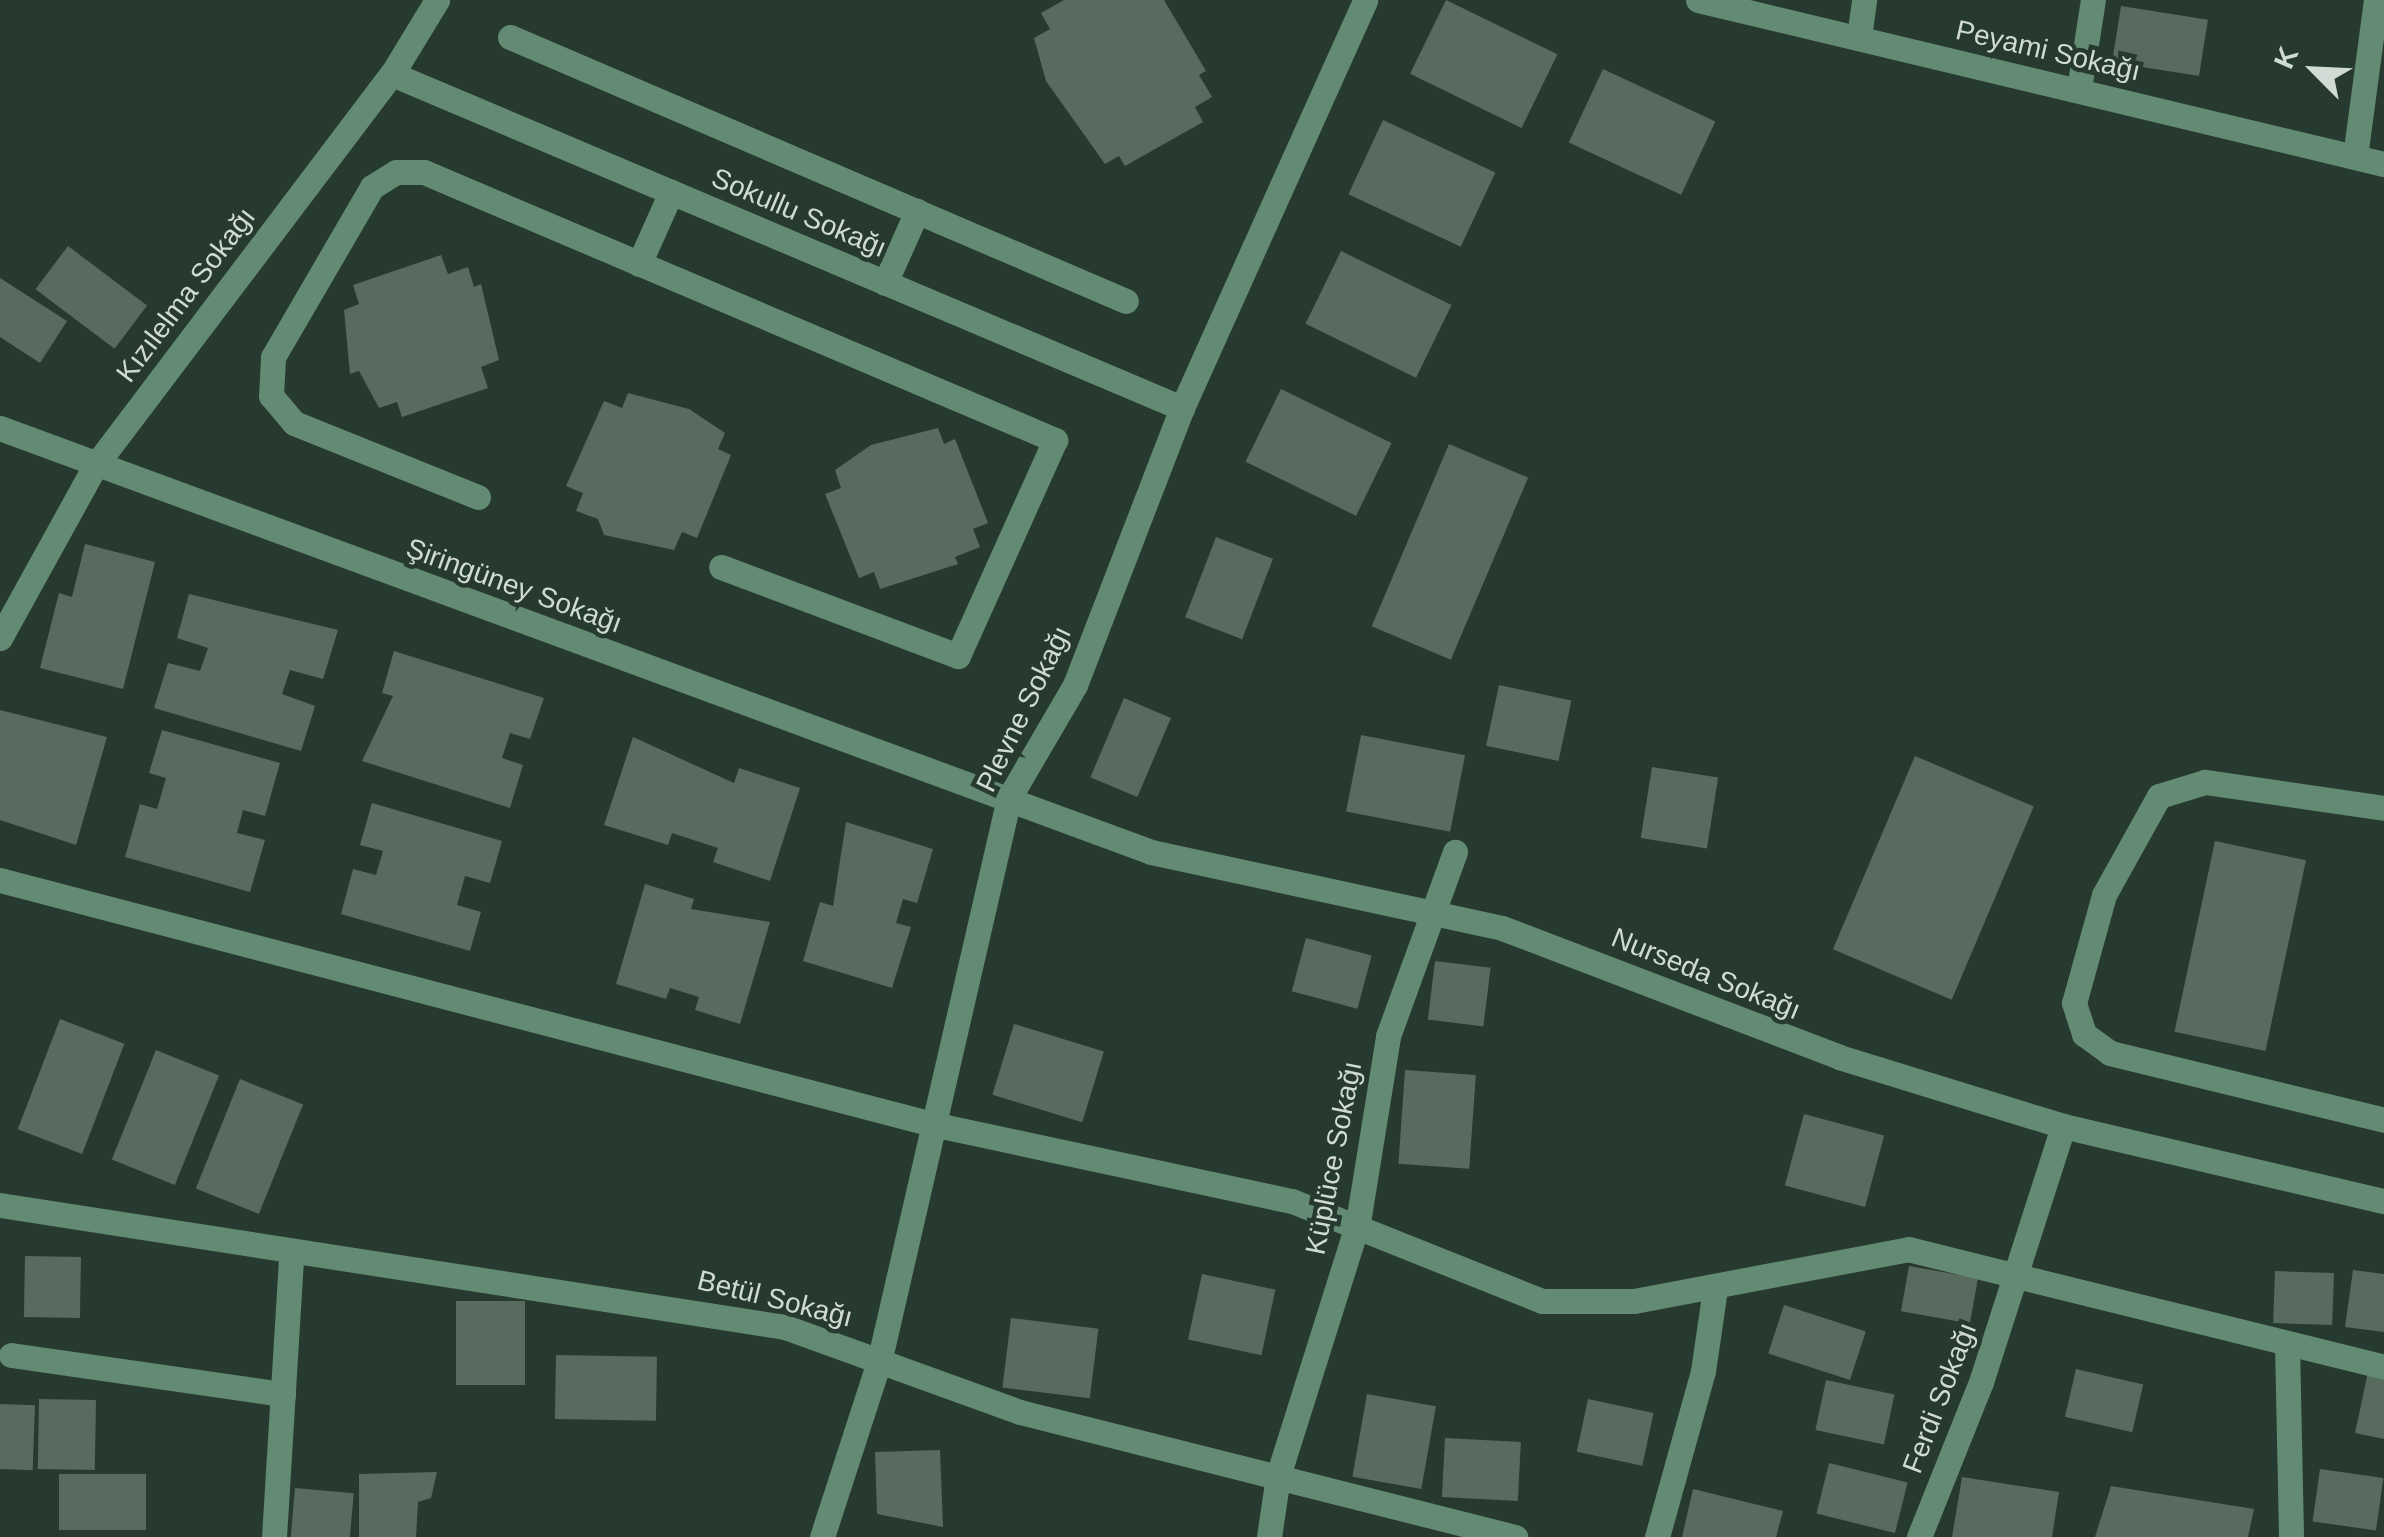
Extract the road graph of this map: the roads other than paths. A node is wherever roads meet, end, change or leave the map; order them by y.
1 (437, 0) edge
2 (1366, 0) edge
3 (1698, 0) edge
4 (1864, 0) edge
5 (2094, 0) edge
6 (2376, 0) edge
7 (510, 36) dead end
8 (1859, 38) junction
9 (392, 74) junction
10 (2078, 88) junction
11 (2355, 157) junction
12 (2384, 164) edge
13 (671, 192) junction
14 (917, 211) junction
15 (639, 264) junction
16 (886, 282) junction
17 (1126, 301) dead end
18 (1182, 408) junction
19 (0, 428) edge
20 (95, 466) junction
21 (478, 498) dead end
22 (721, 567) dead end
23 (0, 638) edge
24 (1009, 798) junction
25 (2384, 808) edge
26 (1455, 852) dead end
27 (0, 880) edge
28 (1430, 915) junction
29 (2384, 1120) edge
30 (932, 1124) junction
31 (2063, 1126) junction
32 (2384, 1201) edge
33 (0, 1205) edge
34 (1358, 1222) junction
35 (291, 1256) junction
36 (2016, 1282) junction
37 (1714, 1289) junction
38 (2287, 1344) junction
39 (11, 1355) dead end
40 (880, 1358) junction
41 (2384, 1367) edge
42 (283, 1394) junction
43 (1278, 1476) junction
44 (274, 1537) edge
45 (822, 1537) edge
46 (1269, 1537) edge
47 (1515, 1537) edge
48 (1656, 1537) edge
49 (1919, 1537) edge
50 (2291, 1537) edge

1 - 9 street, Kızılelma Sokağı
2 - 18 street, Plevne Sokağı
3 - 8 street, Peyami Sokağı
4 - 8 street
5 - 10 street
6 - 11 street
7 - 14 street
8 - 10 street, Peyami Sokağı
9 - 13 street, Sokullu Sokağı
9 - 20 street, Kızılelma Sokağı
10 - 11 street, Peyami Sokağı
11 - 12 street, Peyami Sokağı
13 - 15 street
13 - 16 street, Sokullu Sokağı
14 - 16 street
14 - 17 street
15 - 21 street
15 - 22 street
16 - 18 street, Sokullu Sokağı
18 - 24 street, Plevne Sokağı
19 - 20 street, Şiringüney Sokağı
20 - 23 street, Kızılelma Sokağı
20 - 24 street, Şiringüney Sokağı
24 - 28 street, Nurseda Sokağı
24 - 30 street, Plevne Sokağı
25 - 29 street
26 - 28 street, Küplüce Sokağı
27 - 30 street
28 - 31 street, Nurseda Sokağı
28 - 34 street, Küplüce Sokağı
30 - 34 street
30 - 40 street, Plevne Sokağı
31 - 32 street, Nurseda Sokağı
31 - 36 street, Ferdi Sokağı
33 - 35 street, Betül Sokağı
34 - 37 street
34 - 43 street, Küplüce Sokağı
35 - 40 street, Betül Sokağı
35 - 42 street
36 - 37 street
36 - 38 street
36 - 49 street, Ferdi Sokağı
37 - 48 street
38 - 41 street
38 - 50 street
39 - 42 street
40 - 43 street, Betül Sokağı
40 - 45 street, Plevne Sokağı
42 - 44 street
43 - 46 street, Küplüce Sokağı
43 - 47 street, Betül Sokağı

